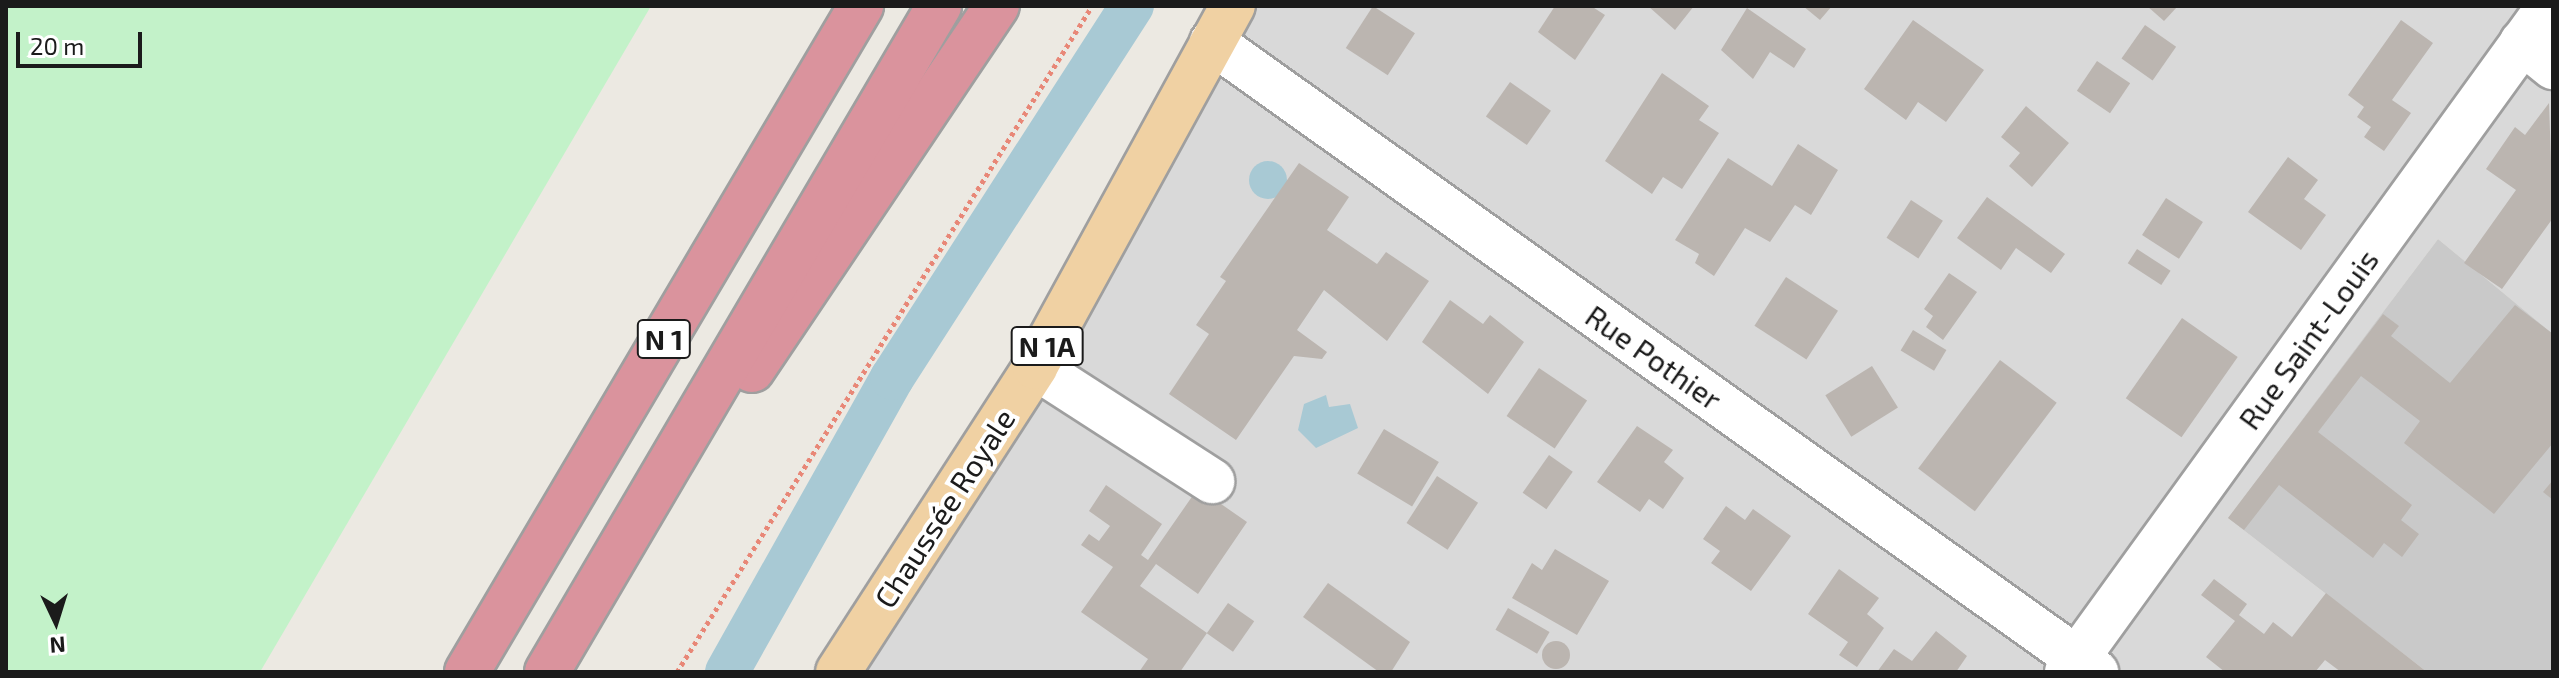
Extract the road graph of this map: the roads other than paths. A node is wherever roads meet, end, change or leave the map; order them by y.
1 (861, 6) edge
2 (939, 6) edge
3 (997, 6) edge
4 (2549, 6) edge
5 (1222, 24) edge
6 (2538, 55) edge
7 (1035, 367) junction
8 (1212, 481) dead end
9 (638, 517) junction
10 (2080, 667) edge
11 (467, 672) edge
12 (547, 672) edge
13 (838, 672) edge

1 - 11 highway, N 1
2 - 9 highway, N 1
3 - 9 highway
4 - 6 street, Rue Saint-Louis
5 - 7 main road, Chaussée Royale / N 1A
5 - 10 street, Rue Pothier
6 - 10 street, Rue Saint-Louis
7 - 8 street
7 - 13 main road, Chaussée Royale / N 1A
9 - 12 highway, N 1

